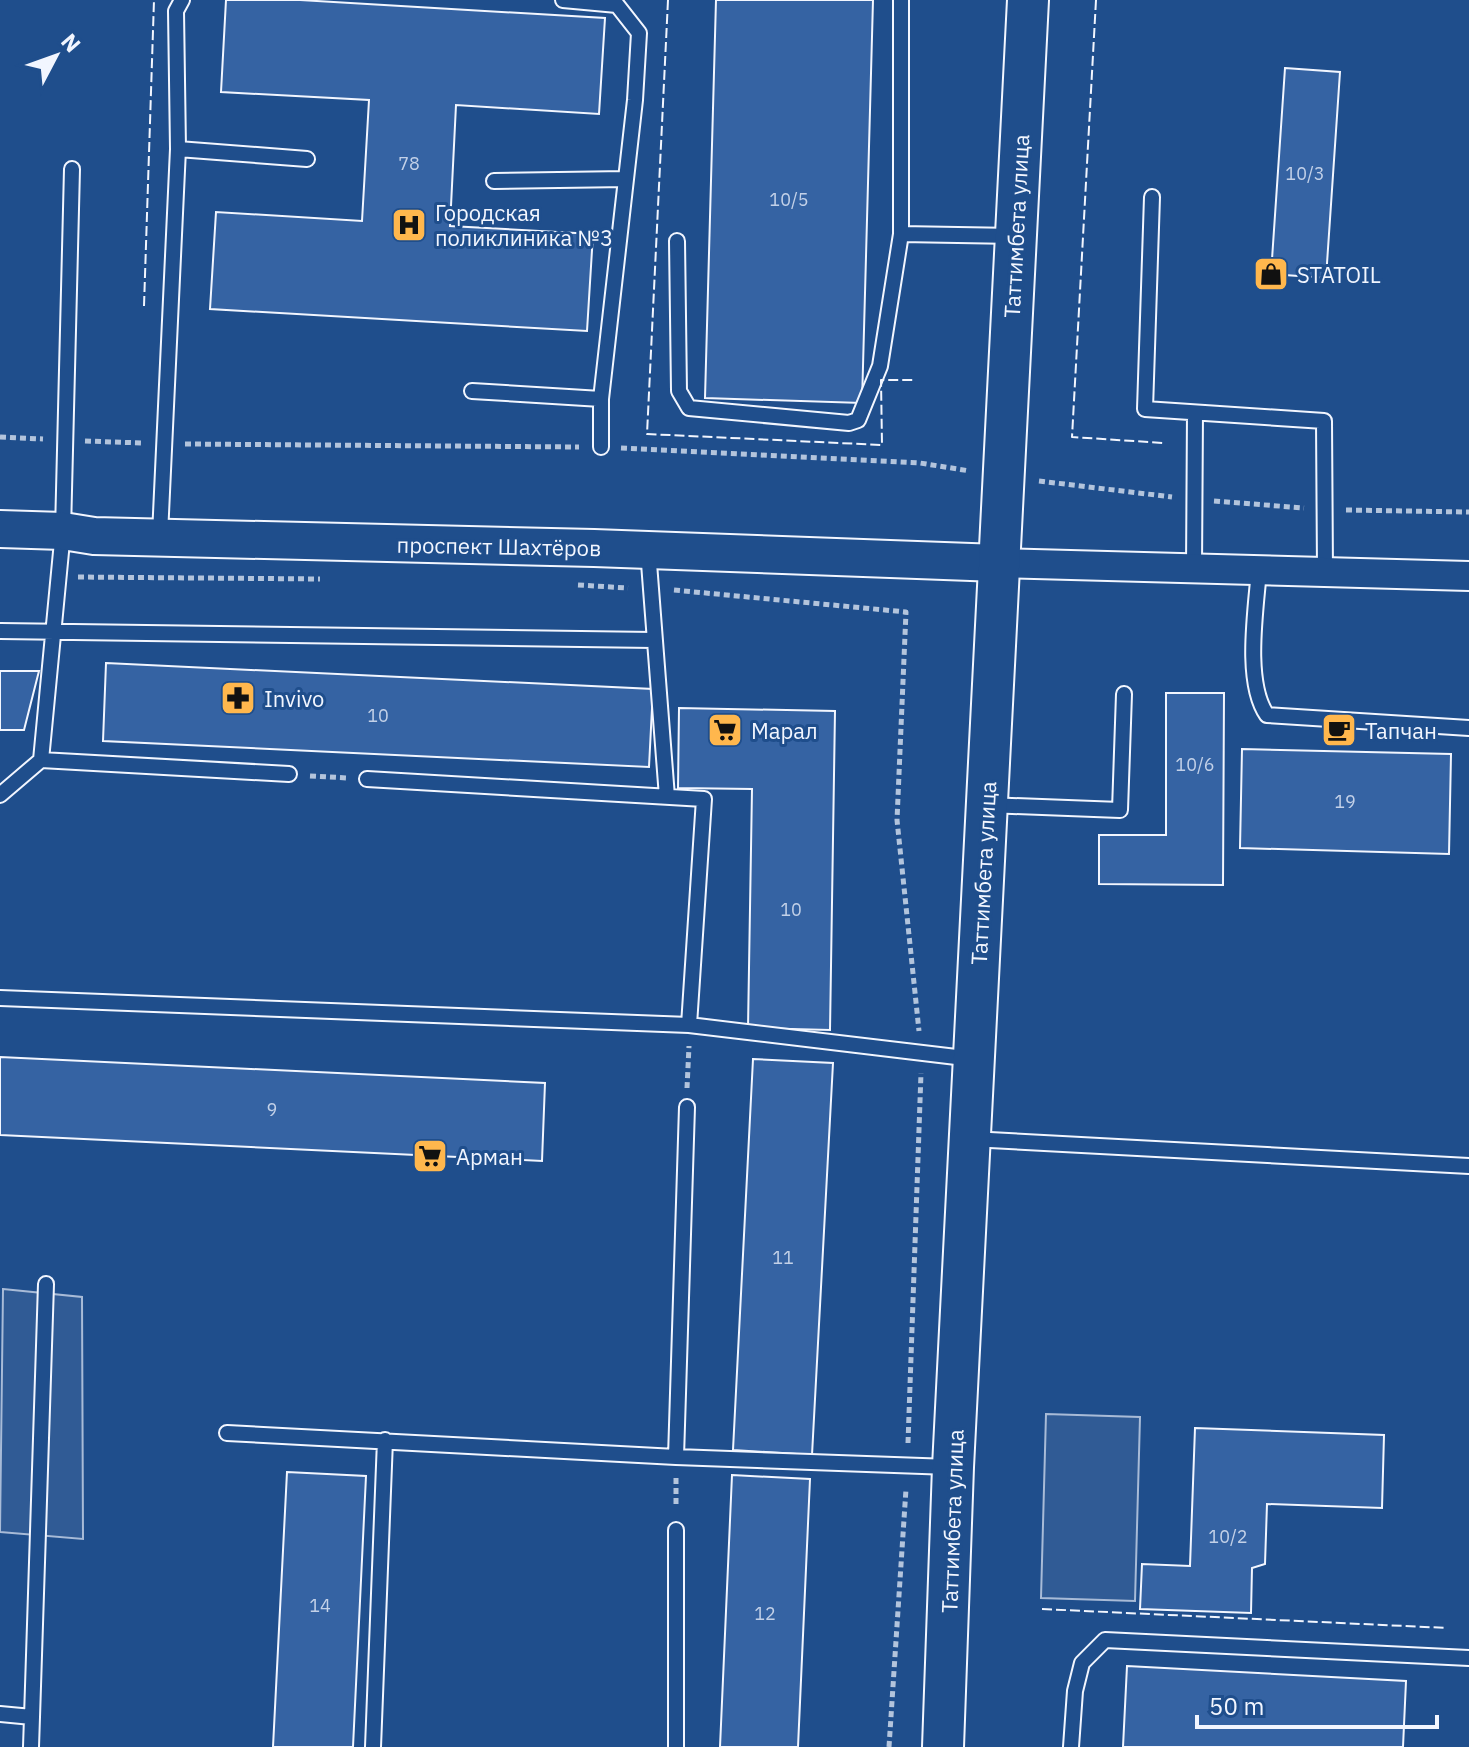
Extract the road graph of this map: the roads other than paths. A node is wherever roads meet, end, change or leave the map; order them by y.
1 (182, 0) edge
2 (563, 0) edge
3 (901, 0) edge
4 (1028, 0) edge
5 (178, 149) junction
6 (307, 159) dead end
7 (72, 169) dead end
8 (626, 179) junction
9 (494, 181) dead end
10 (1152, 197) dead end
11 (901, 234) junction
12 (1015, 236) junction
13 (677, 241) dead end
14 (472, 391) dead end
15 (601, 399) junction
16 (1195, 413) junction
17 (601, 447) road end
18 (0, 529) edge
19 (63, 531) junction
20 (160, 539) junction
21 (648, 550) junction
22 (998, 563) junction
23 (1194, 568) junction
24 (1259, 570) junction
25 (1325, 571) junction
26 (1469, 576) edge
27 (0, 631) edge
28 (53, 632) junction
29 (653, 640) junction
30 (1124, 694) dead end
31 (1469, 728) edge
32 (41, 760) junction
33 (289, 774) road end
34 (367, 779) road end
35 (0, 795) edge
36 (667, 797) junction
37 (986, 805) junction
38 (0, 998) edge
39 (689, 1025) junction
40 (974, 1059) junction
41 (687, 1107) road end
42 (971, 1139) junction
43 (1469, 1166) edge
44 (46, 1284) dead end
45 (227, 1433) dead end
46 (385, 1440) junction
47 (676, 1457) junction
48 (953, 1467) junction
49 (676, 1530) road end
50 (1469, 1658) edge
51 (0, 1714) edge
52 (32, 1717) junction
53 (31, 1747) edge
54 (373, 1747) edge
55 (676, 1747) edge
56 (943, 1747) edge
57 (1071, 1747) edge

1 - 5 lane
2 - 8 lane
3 - 11 lane
4 - 12 main road, Таттимбета улица
5 - 6 lane
5 - 20 lane
7 - 19 lane
8 - 9 lane
8 - 15 lane
10 - 16 lane
11 - 12 lane
11 - 13 lane
12 - 22 main road, Таттимбета улица
14 - 15 lane
15 - 17 lane
16 - 23 lane
16 - 25 lane
18 - 19 street, проспект Шахтёров
19 - 20 street, проспект Шахтёров
19 - 28 lane
20 - 21 street, проспект Шахтёров
21 - 22 street, проспект Шахтёров
21 - 29 lane
22 - 23 street
22 - 37 main road, Таттимбета улица
23 - 24 street
24 - 25 street
24 - 31 lane
25 - 26 street
27 - 28 lane
28 - 29 lane
28 - 32 lane
29 - 36 lane
30 - 37 lane
32 - 33 lane
32 - 35 lane
34 - 36 lane
36 - 39 lane
37 - 40 main road, Таттимбета улица
38 - 39 lane
39 - 40 lane
40 - 42 main road, Таттимбета улица
41 - 47 lane
42 - 43 lane
42 - 48 main road, Таттимбета улица
44 - 52 lane
45 - 46 lane
46 - 47 lane
46 - 54 lane
47 - 48 lane
48 - 56 main road, Таттимбета улица
49 - 55 lane
50 - 57 lane
51 - 52 lane
52 - 53 lane

